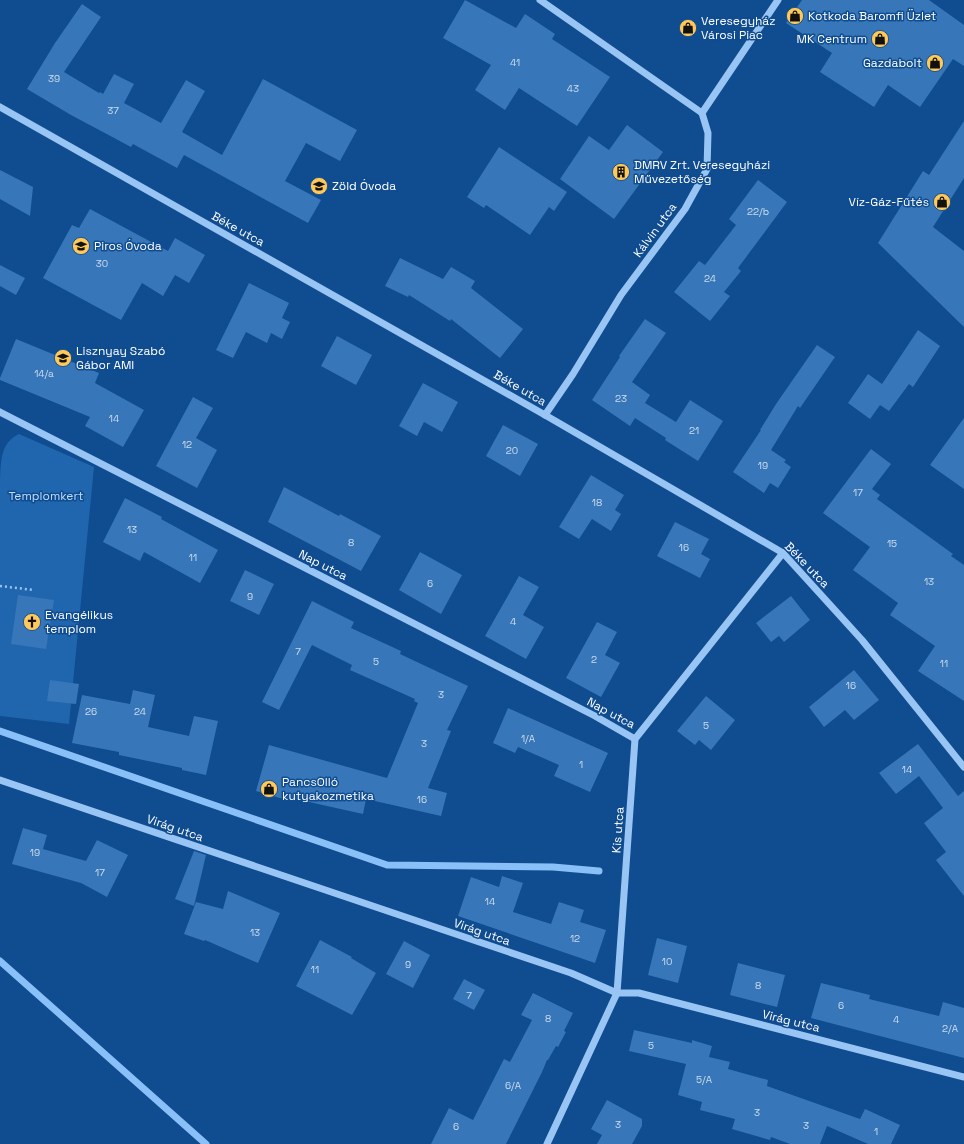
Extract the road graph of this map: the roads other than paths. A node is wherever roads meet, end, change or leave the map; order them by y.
1 (540, 0) edge
2 (778, 0) edge
3 (0, 107) edge
4 (702, 113) junction
5 (0, 412) edge
6 (544, 415) junction
7 (783, 553) junction
8 (635, 739) junction
9 (964, 767) edge
10 (0, 780) edge
11 (617, 993) junction
12 (964, 1077) edge
13 (547, 1144) edge

1 - 4 street
2 - 4 street
3 - 6 street, Béke utca
4 - 6 street, Kálvin utca
5 - 8 street, Nap utca
6 - 7 street, Béke utca
7 - 8 street
7 - 9 street, Béke utca
8 - 11 street, Kis utca
10 - 11 street, Virág utca
11 - 12 street, Virág utca
11 - 13 street, Kis utca

